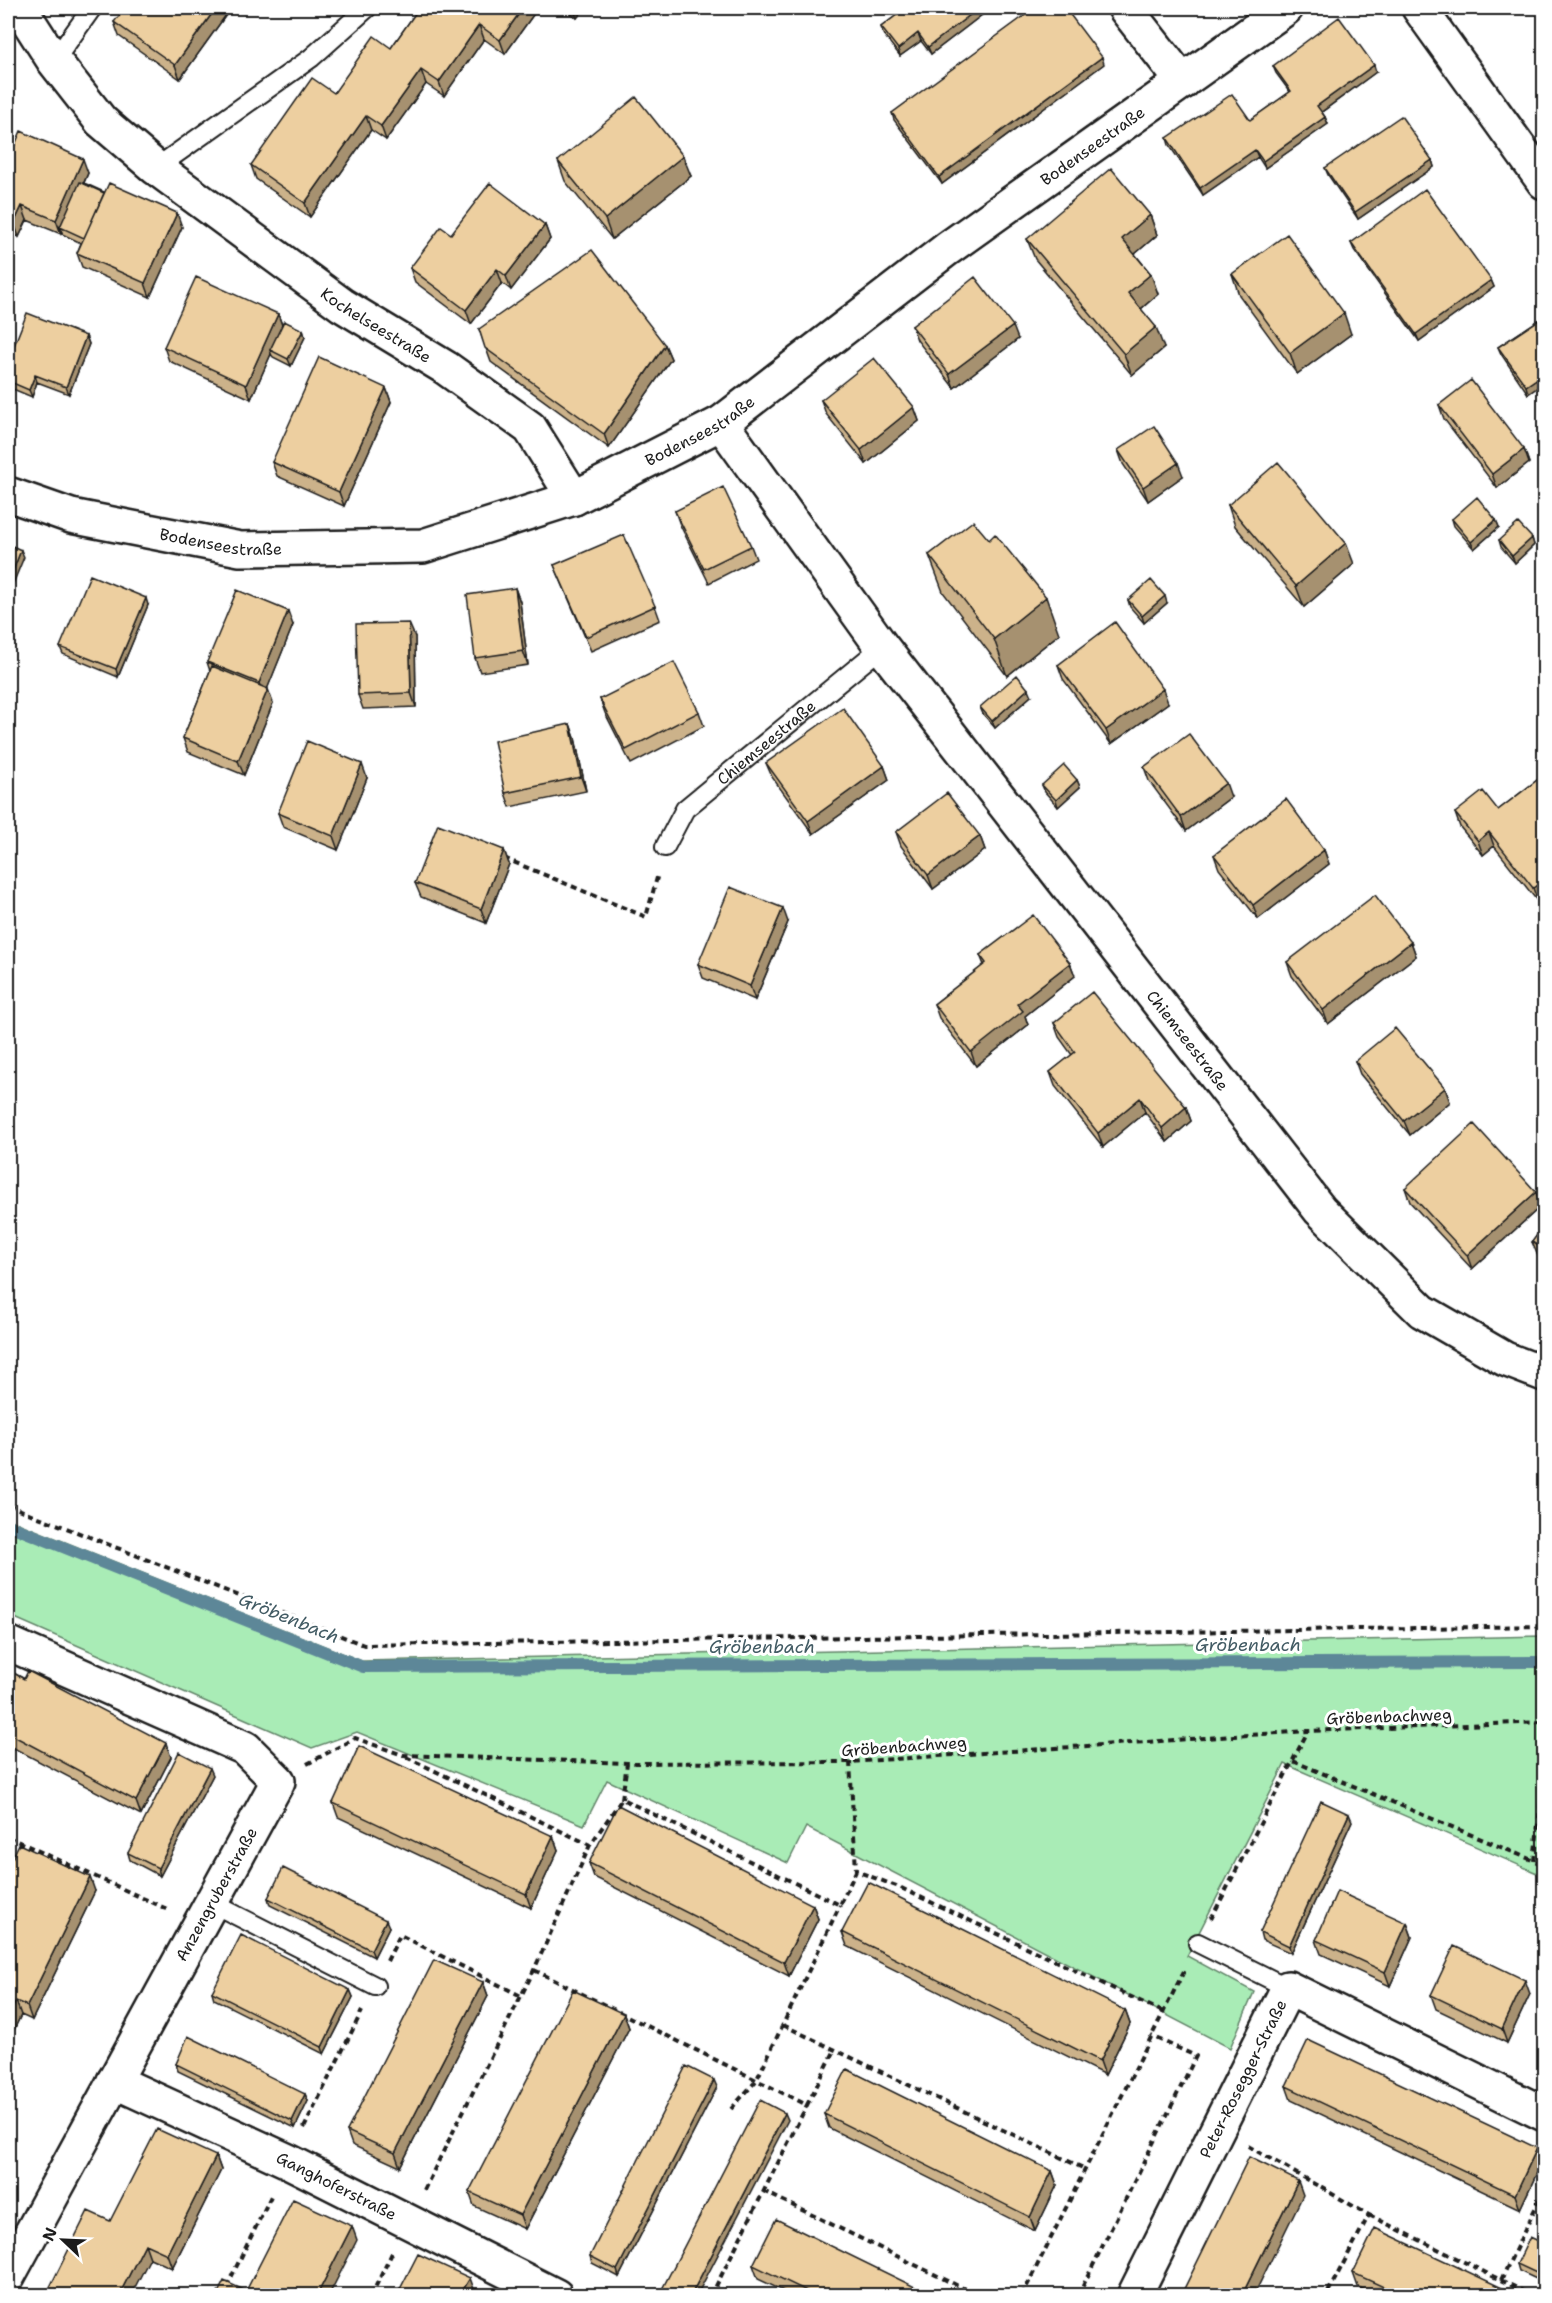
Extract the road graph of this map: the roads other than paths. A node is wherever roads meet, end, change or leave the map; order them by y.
1 (20, 8) edge
2 (92, 8) edge
3 (368, 8) edge
4 (1125, 8) edge
5 (1286, 8) edge
6 (1419, 8) edge
7 (54, 61) junction
8 (1183, 82) junction
9 (156, 168) junction
10 (1545, 182) edge
11 (721, 423) junction
12 (8, 494) edge
13 (574, 498) junction
14 (882, 647) junction
15 (665, 847) road end
16 (1545, 1374) edge
17 (8, 1643) edge
18 (206, 1913) junction
19 (1198, 1943) road end
20 (375, 1986) road end
21 (1288, 1988) junction
22 (114, 2081) junction
23 (1545, 2114) edge
24 (8, 2276) edge
25 (556, 2295) edge
26 (1134, 2295) edge

1 - 7 street, Kochelseestraße
2 - 7 lane
3 - 9 lane
4 - 8 street
5 - 8 street, Bodenseestraße
6 - 10 street
7 - 9 street, Kochelseestraße
8 - 11 street, Bodenseestraße
9 - 13 street, Kochelseestraße
11 - 13 street, Bodenseestraße
11 - 14 street, Chiemseestraße
12 - 13 street, Bodenseestraße
14 - 15 lane, Chiemseestraße
14 - 16 street, Chiemseestraße
17 - 18 street, Anzengruberstraße
18 - 20 lane
18 - 22 street, Anzengruberstraße
19 - 21 lane
21 - 23 street, Peter-Rosegger-Straße
21 - 26 street, Peter-Rosegger-Straße
22 - 24 street, Anzengruberstraße
22 - 25 street, Ganghoferstraße

